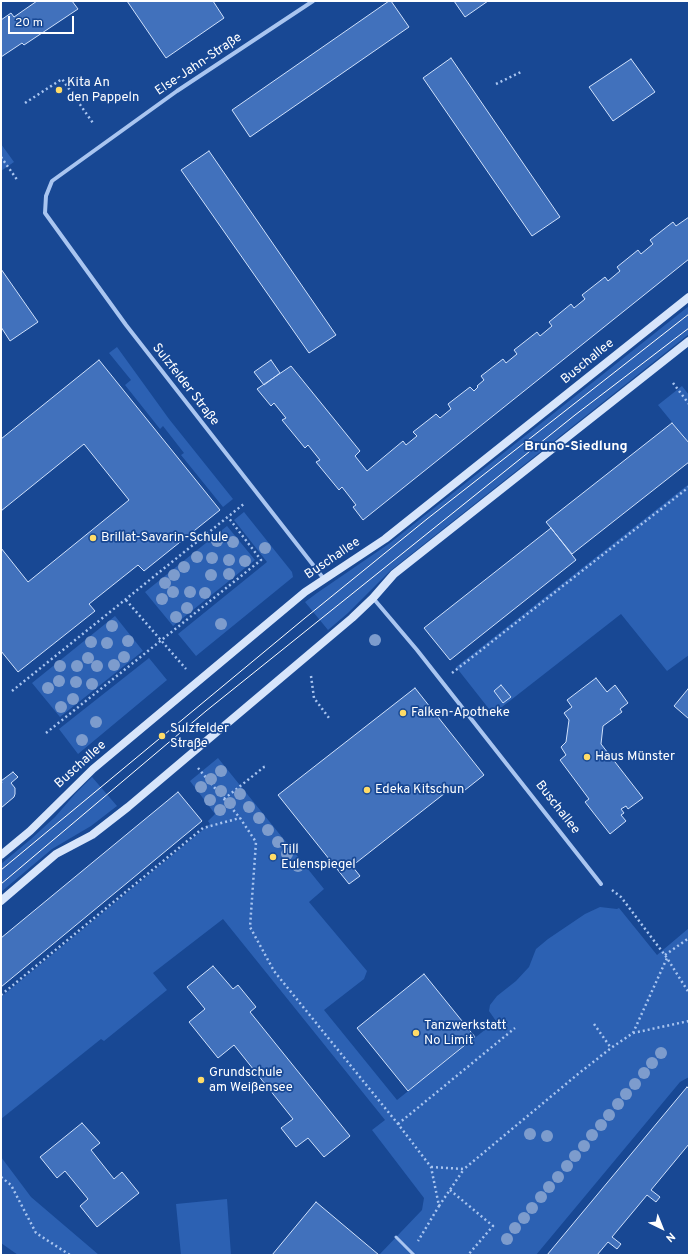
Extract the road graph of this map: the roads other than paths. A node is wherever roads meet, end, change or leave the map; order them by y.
1 (313, 1) edge
2 (46, 196) joint
3 (689, 297) edge
4 (689, 341) edge
5 (324, 579) junction
6 (373, 598) junction
7 (1, 855) edge
8 (601, 884) road end
9 (1, 901) edge
10 (396, 1237) dead end
11 (413, 1254) edge

1 - 2 street, Else-Jahn-Straße
2 - 5 street, Sulzfelder Straße
3 - 5 main road, Buschallee
4 - 6 main road
5 - 7 main road, Buschallee
6 - 8 street, Buschallee
6 - 9 main road
10 - 11 lane

